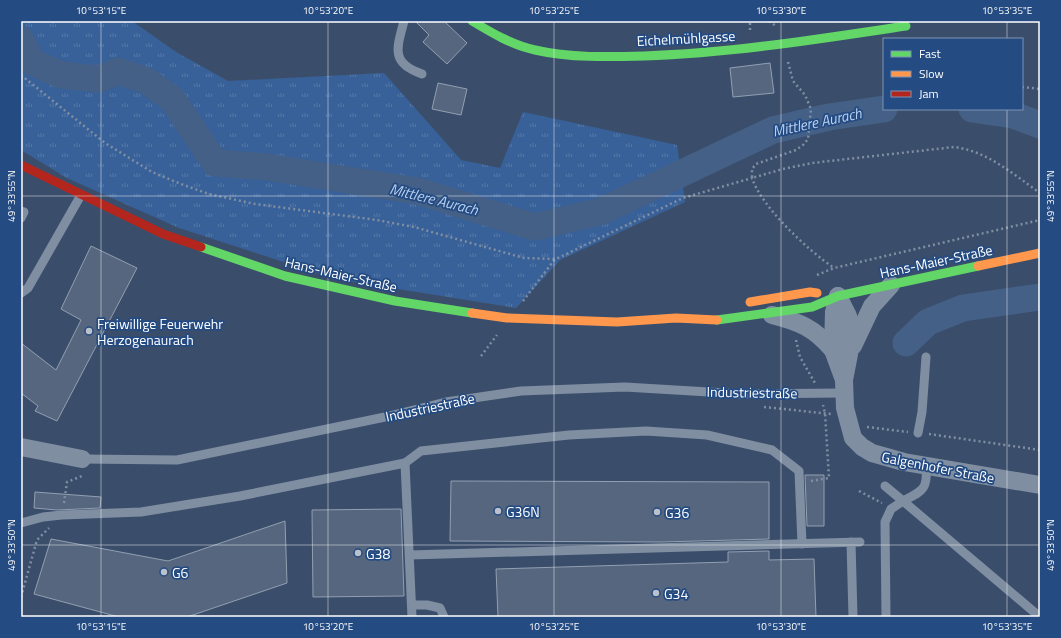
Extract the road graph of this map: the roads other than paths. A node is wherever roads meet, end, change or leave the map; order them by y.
1 (404, 21) edge
2 (472, 21) edge
3 (906, 26) dead end
4 (422, 74) dead end
5 (21, 164) edge
6 (81, 195) junction
7 (21, 211) edge
8 (21, 218) edge
9 (1040, 253) edge
10 (891, 285) junction
11 (21, 293) edge
12 (838, 296) junction
13 (744, 303) dead end
14 (707, 310) dead end
15 (769, 314) junction
16 (676, 318) junction
17 (841, 352) junction
18 (926, 357) dead end
19 (844, 386) junction
20 (918, 433) road end
21 (21, 447) edge
22 (405, 463) junction
23 (85, 466) joint
24 (926, 467) junction
25 (1040, 485) edge
26 (885, 486) dead end
27 (903, 501) junction
28 (21, 524) edge
29 (802, 544) junction
30 (410, 555) junction
31 (412, 605) junction
32 (412, 617) edge
33 (444, 617) edge
34 (853, 617) edge
35 (886, 617) edge
36 (1040, 617) edge

1 - 4 lane
2 - 3 street, Eichelmühlgasse
5 - 6 street, Hans-Maier-Straße
6 - 11 lane
6 - 16 street, Hans-Maier-Straße
7 - 8 lane
9 - 10 street, Hans-Maier-Straße
10 - 12 street, Hans-Maier-Straße
10 - 17 street, Galgenhofer Straße
12 - 13 street, Hans-Maier-Straße
12 - 15 street, Hans-Maier-Straße
12 - 17 street, Galgenhofer Straße
14 - 16 street, Hans-Maier-Straße
15 - 16 street, Hans-Maier-Straße
15 - 17 street
17 - 19 street, Galgenhofer Straße
18 - 20 lane
19 - 23 lane, Industriestraße
19 - 24 street, Galgenhofer Straße
21 - 23 street, Industriestraße
22 - 28 lane
22 - 29 lane
22 - 30 lane
24 - 25 street, Galgenhofer Straße
24 - 27 lane
26 - 27 lane
27 - 35 lane
27 - 36 lane
29 - 30 lane
29 - 34 lane
30 - 31 lane
31 - 32 lane
31 - 33 lane

